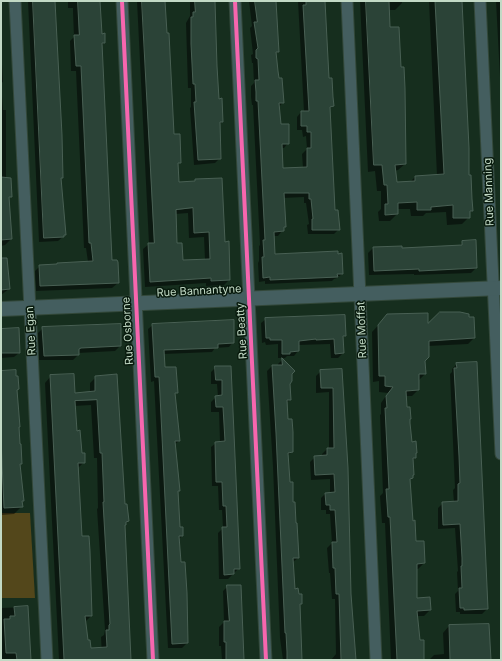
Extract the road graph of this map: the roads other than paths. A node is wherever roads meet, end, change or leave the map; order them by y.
1 (15, 1) edge
2 (122, 1) edge
3 (234, 1) edge
4 (347, 1) edge
5 (480, 1) edge
6 (497, 288) edge
7 (360, 293) junction
8 (249, 298) junction
9 (136, 303) junction
10 (30, 307) junction
11 (1, 309) edge
12 (501, 454) edge
13 (47, 660) edge
14 (153, 660) edge
15 (266, 660) edge
16 (376, 660) edge

1 - 10 street, Rue Egan
2 - 9 street, Rue Osborne
3 - 8 street, Rue Beatty
4 - 7 street, Rue Moffat
5 - 6 street, Rue Manning
6 - 7 street, Rue Bannantyne
6 - 12 street, Rue Manning
7 - 8 street, Rue Bannantyne
7 - 16 street, Rue Moffat
8 - 9 street, Rue Bannantyne
8 - 15 street, Rue Beatty
9 - 10 street, Rue Bannantyne
9 - 14 street, Rue Osborne
10 - 11 street, Rue Bannantyne
10 - 13 street, Rue Egan

